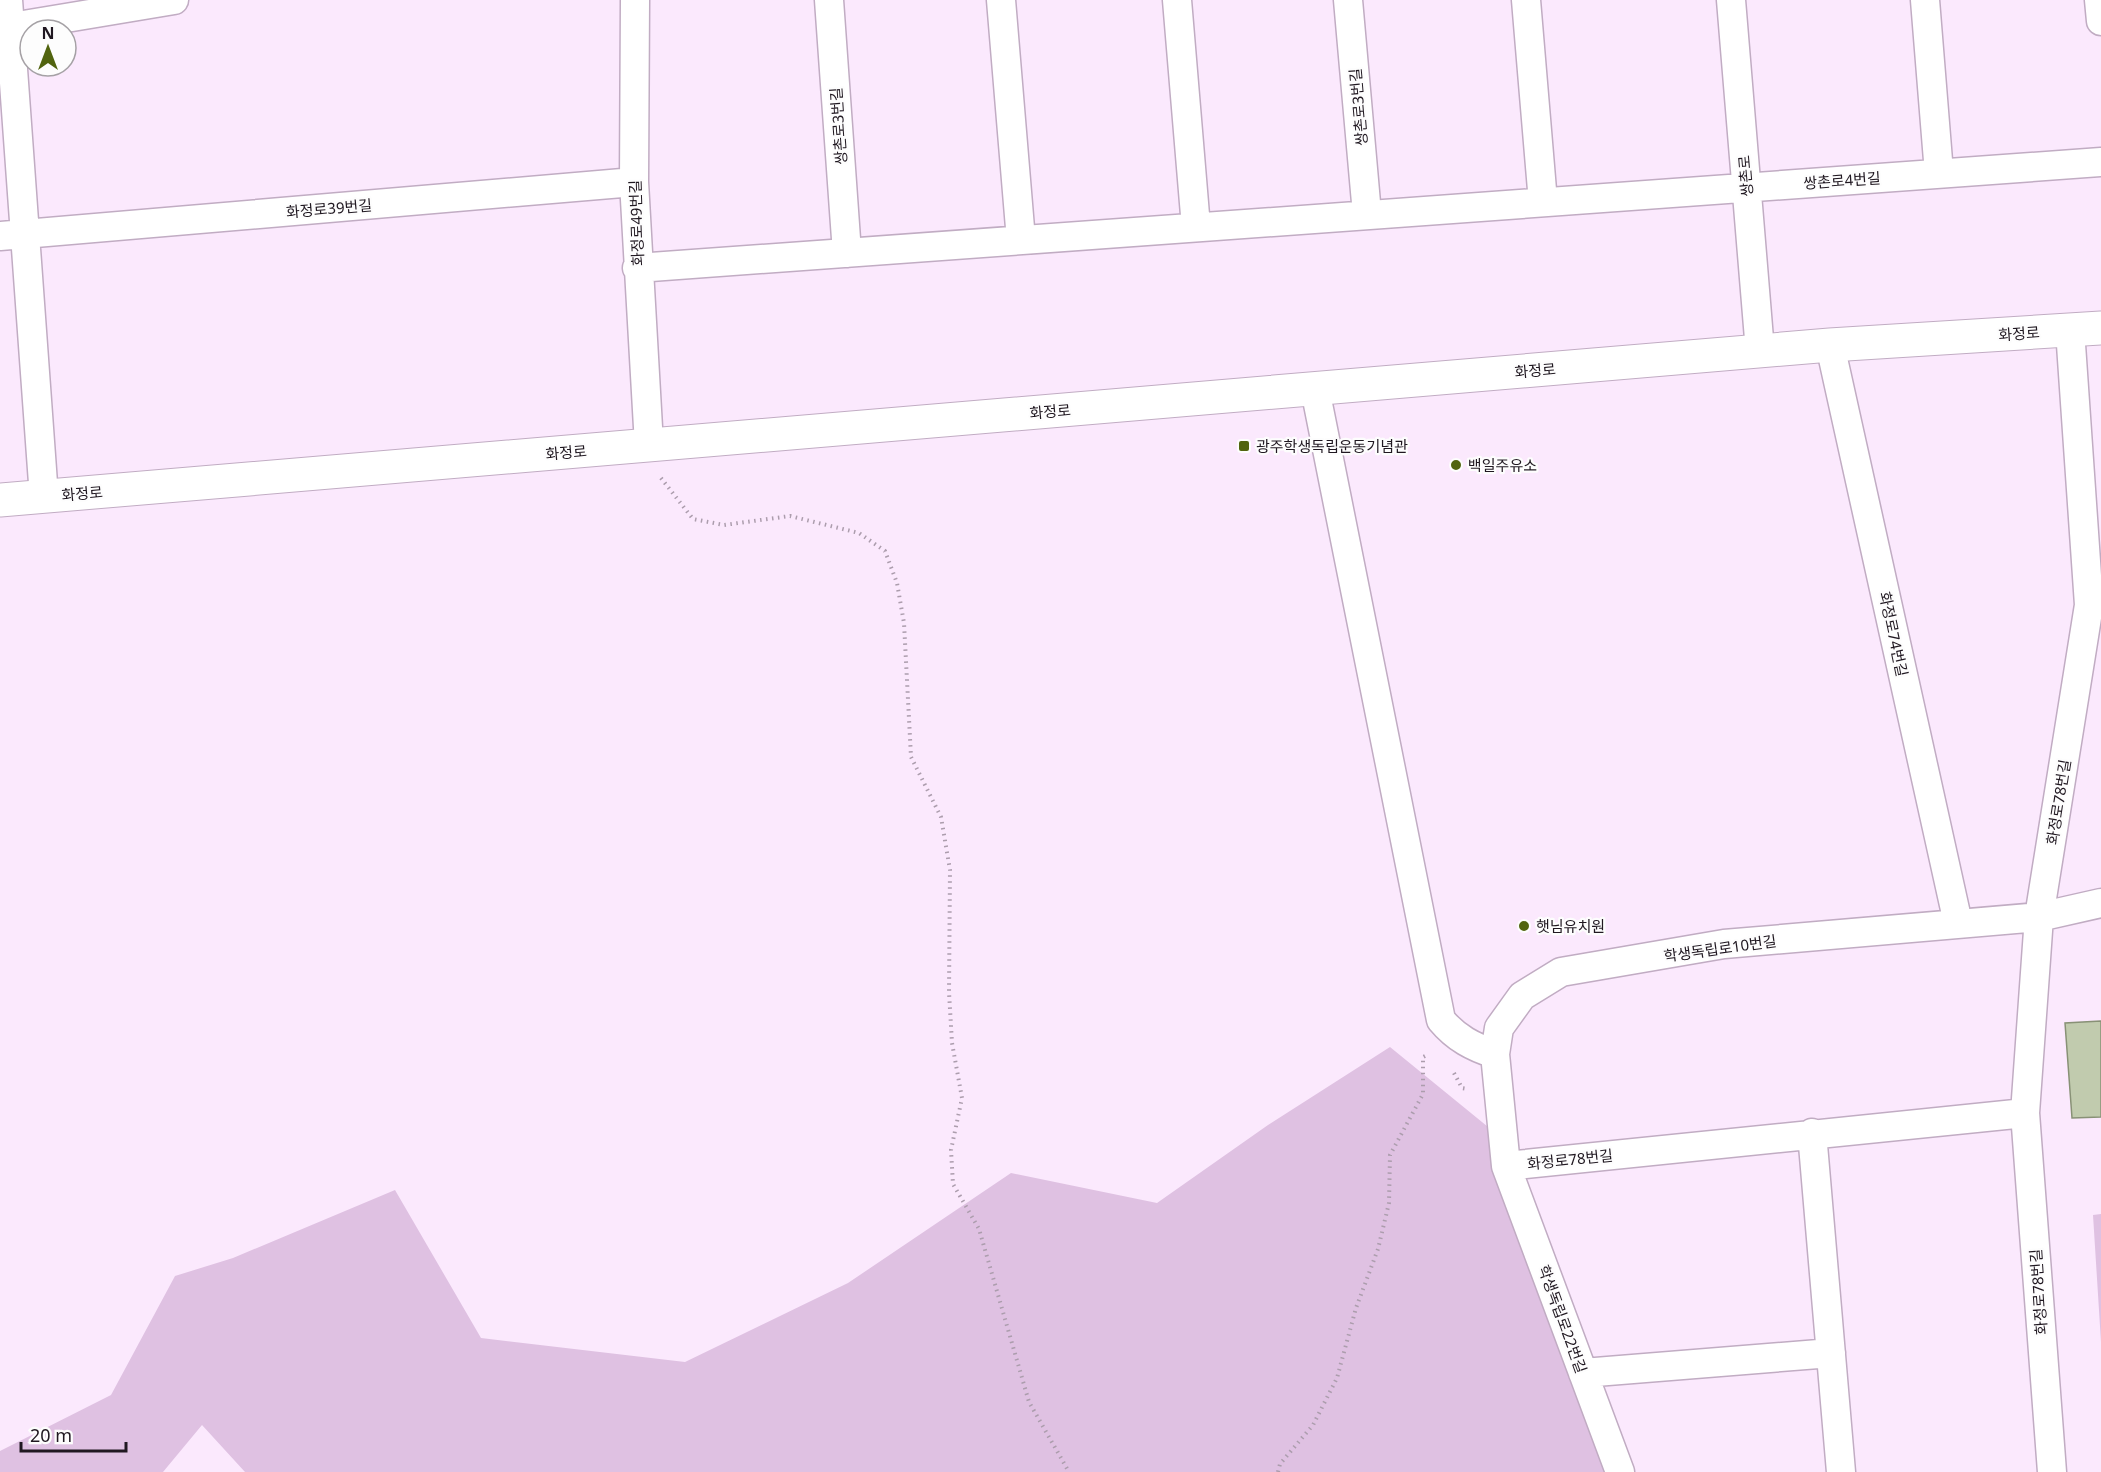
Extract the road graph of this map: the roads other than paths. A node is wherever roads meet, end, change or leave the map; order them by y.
1 (174, 0) edge
2 (634, 0) edge
3 (829, 0) edge
4 (1001, 0) edge
5 (1177, 0) edge
6 (1348, 0) edge
7 (1526, 0) edge
8 (1731, 0) edge
9 (1926, 0) edge
10 (2099, 0) edge
11 (6, 19) edge
12 (2101, 21) edge
13 (2101, 162) edge
14 (1939, 173) junction
15 (634, 182) junction
16 (1745, 186) junction
17 (1543, 202) junction
18 (1367, 214) junction
19 (1196, 227) junction
20 (12, 235) edge
21 (1021, 240) junction
22 (848, 253) junction
23 (637, 268) junction
24 (2086, 329) edge
25 (1830, 345) junction
26 (1760, 351) junction
27 (1315, 389) junction
28 (649, 445) junction
29 (2092, 490) edge
30 (44, 497) junction
31 (0, 500) edge
32 (2101, 903) edge
33 (2039, 917) junction
34 (1958, 923) junction
35 (1495, 1054) junction
36 (2025, 1113) junction
37 (1812, 1133) junction
38 (1506, 1166) junction
39 (1831, 1353) junction
40 (1583, 1373) junction
41 (1620, 1472) edge
42 (1841, 1472) edge
43 (2052, 1472) edge

1 - 11 street
2 - 15 street, 화정로49번길
3 - 22 street, 쌍촌로3번길
4 - 21 street
5 - 19 street
6 - 18 street, 쌍촌로3번길
7 - 17 street
8 - 16 street, 쌍촌로
9 - 14 street
10 - 12 street
11 - 20 street
13 - 14 street, 쌍촌로4번길
14 - 16 street, 쌍촌로4번길
15 - 20 street, 화정로39번길
15 - 23 street, 화정로49번길
16 - 17 street
16 - 26 street, 쌍촌로
17 - 18 street
18 - 19 street
19 - 21 street
20 - 30 street
21 - 22 street
22 - 23 street
23 - 28 street, 화정로49번길
24 - 25 street, 화정로
24 - 29 street, 화정로78번길
25 - 26 street, 화정로
25 - 34 street, 화정로74번길
26 - 27 street, 화정로
27 - 28 street, 화정로
27 - 35 street
28 - 30 street, 화정로
29 - 33 street, 화정로78번길
30 - 31 street, 화정로
32 - 33 street, 학생독립로10번길
33 - 34 street, 학생독립로10번길
33 - 36 street, 화정로78번길
34 - 35 street, 학생독립로10번길
35 - 38 street, 학생독립로10번길
36 - 37 street, 화정로78번길
36 - 43 street, 화정로78번길
37 - 38 street, 화정로78번길
37 - 39 street
38 - 40 street, 학생독립로22번길
39 - 40 street
39 - 42 street
40 - 41 street, 학생독립로22번길

